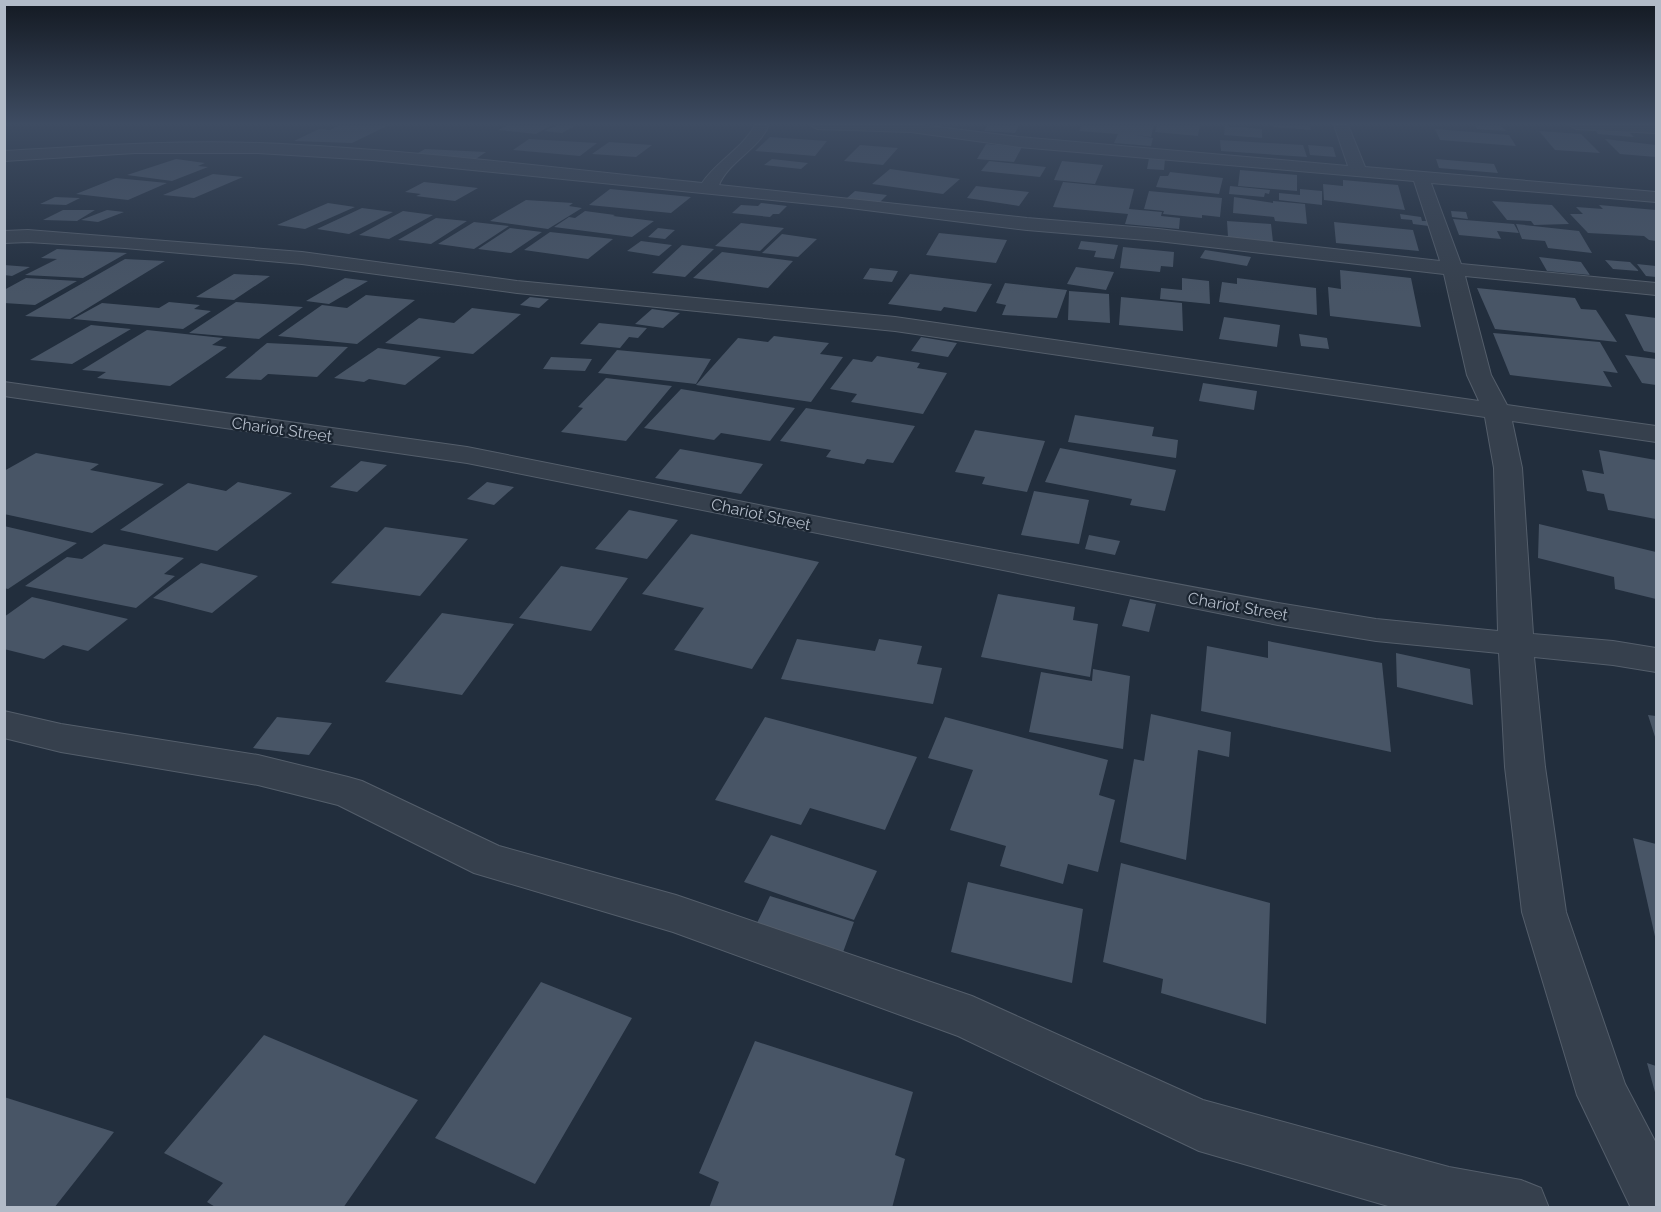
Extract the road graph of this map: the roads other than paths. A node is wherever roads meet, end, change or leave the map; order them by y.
1 (633, 182) edge
2 (711, 182) edge
3 (1421, 182) edge
4 (1464, 182) edge
5 (714, 190) junction
6 (1656, 197) edge
7 (4, 237) edge
8 (1454, 269) junction
9 (1656, 289) edge
10 (4, 389) edge
11 (1497, 411) junction
12 (1656, 434) edge
13 (1516, 643) junction
14 (1656, 660) edge
15 (4, 724) edge
16 (1656, 1199) edge
17 (1521, 1208) edge

1 - 5 street
2 - 5 street
3 - 8 street
4 - 6 street
5 - 8 street
7 - 11 street
8 - 9 street
8 - 11 street
10 - 13 street, Chariot Street
11 - 12 street
11 - 13 street
13 - 14 street, Chariot Street
13 - 16 street
15 - 17 street

